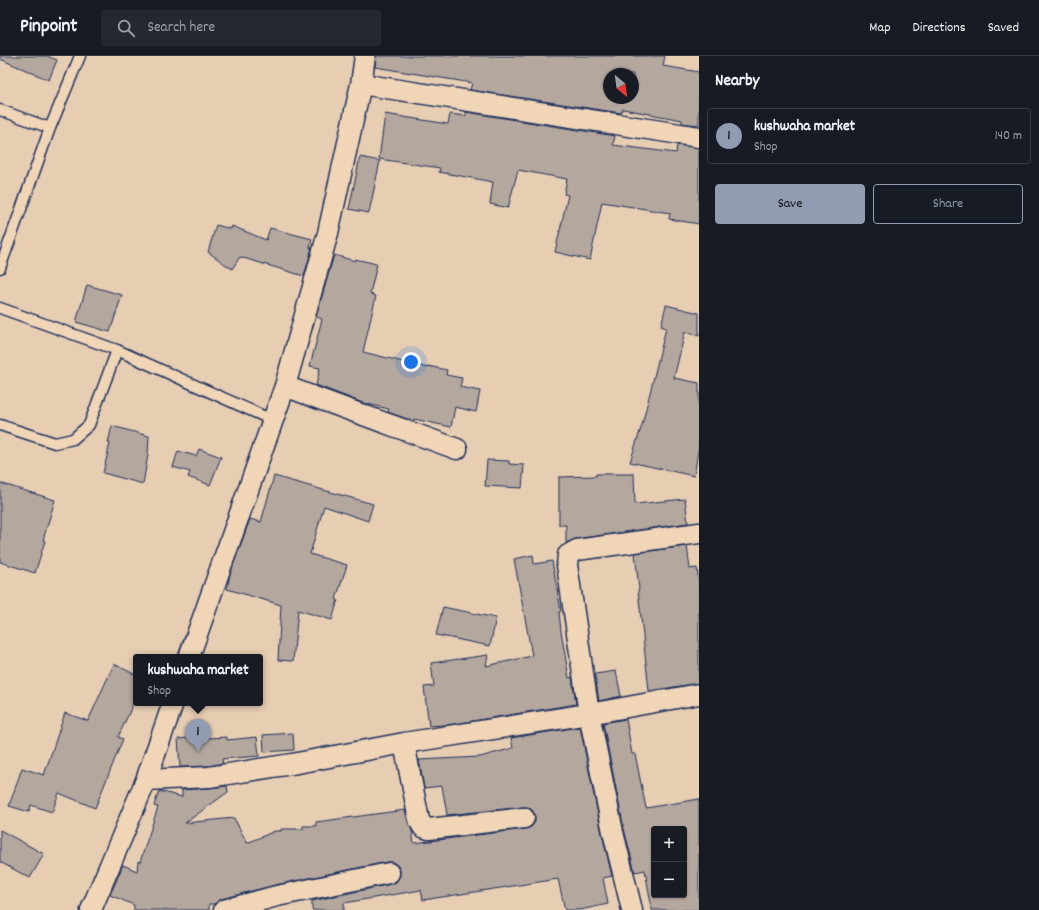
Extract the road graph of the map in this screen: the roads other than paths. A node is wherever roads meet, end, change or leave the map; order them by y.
1 (80, 56) edge
2 (365, 56) edge
3 (361, 84) junction
4 (0, 110) edge
5 (50, 128) junction
6 (699, 137) edge
7 (0, 268) edge
8 (0, 308) edge
9 (117, 350) junction
10 (285, 386) junction
11 (272, 420) junction
12 (0, 426) edge
13 (457, 449) dead end
14 (699, 533) edge
15 (190, 654) edge
16 (699, 694) edge
17 (172, 706) edge
18 (589, 714) junction
19 (404, 743) junction
20 (146, 780) junction
21 (524, 818) dead end
22 (389, 873) dead end
23 (91, 910) edge
24 (224, 910) edge
25 (632, 910) edge

1 - 5 lane
2 - 3 street
3 - 6 street
3 - 10 street
4 - 5 lane
5 - 7 lane
8 - 9 lane
9 - 11 lane
9 - 12 lane
10 - 11 street
10 - 13 street
11 - 15 street
14 - 18 street
16 - 18 street
17 - 20 street
18 - 19 street
18 - 25 street
19 - 20 street
19 - 21 street
20 - 23 street
22 - 24 street

